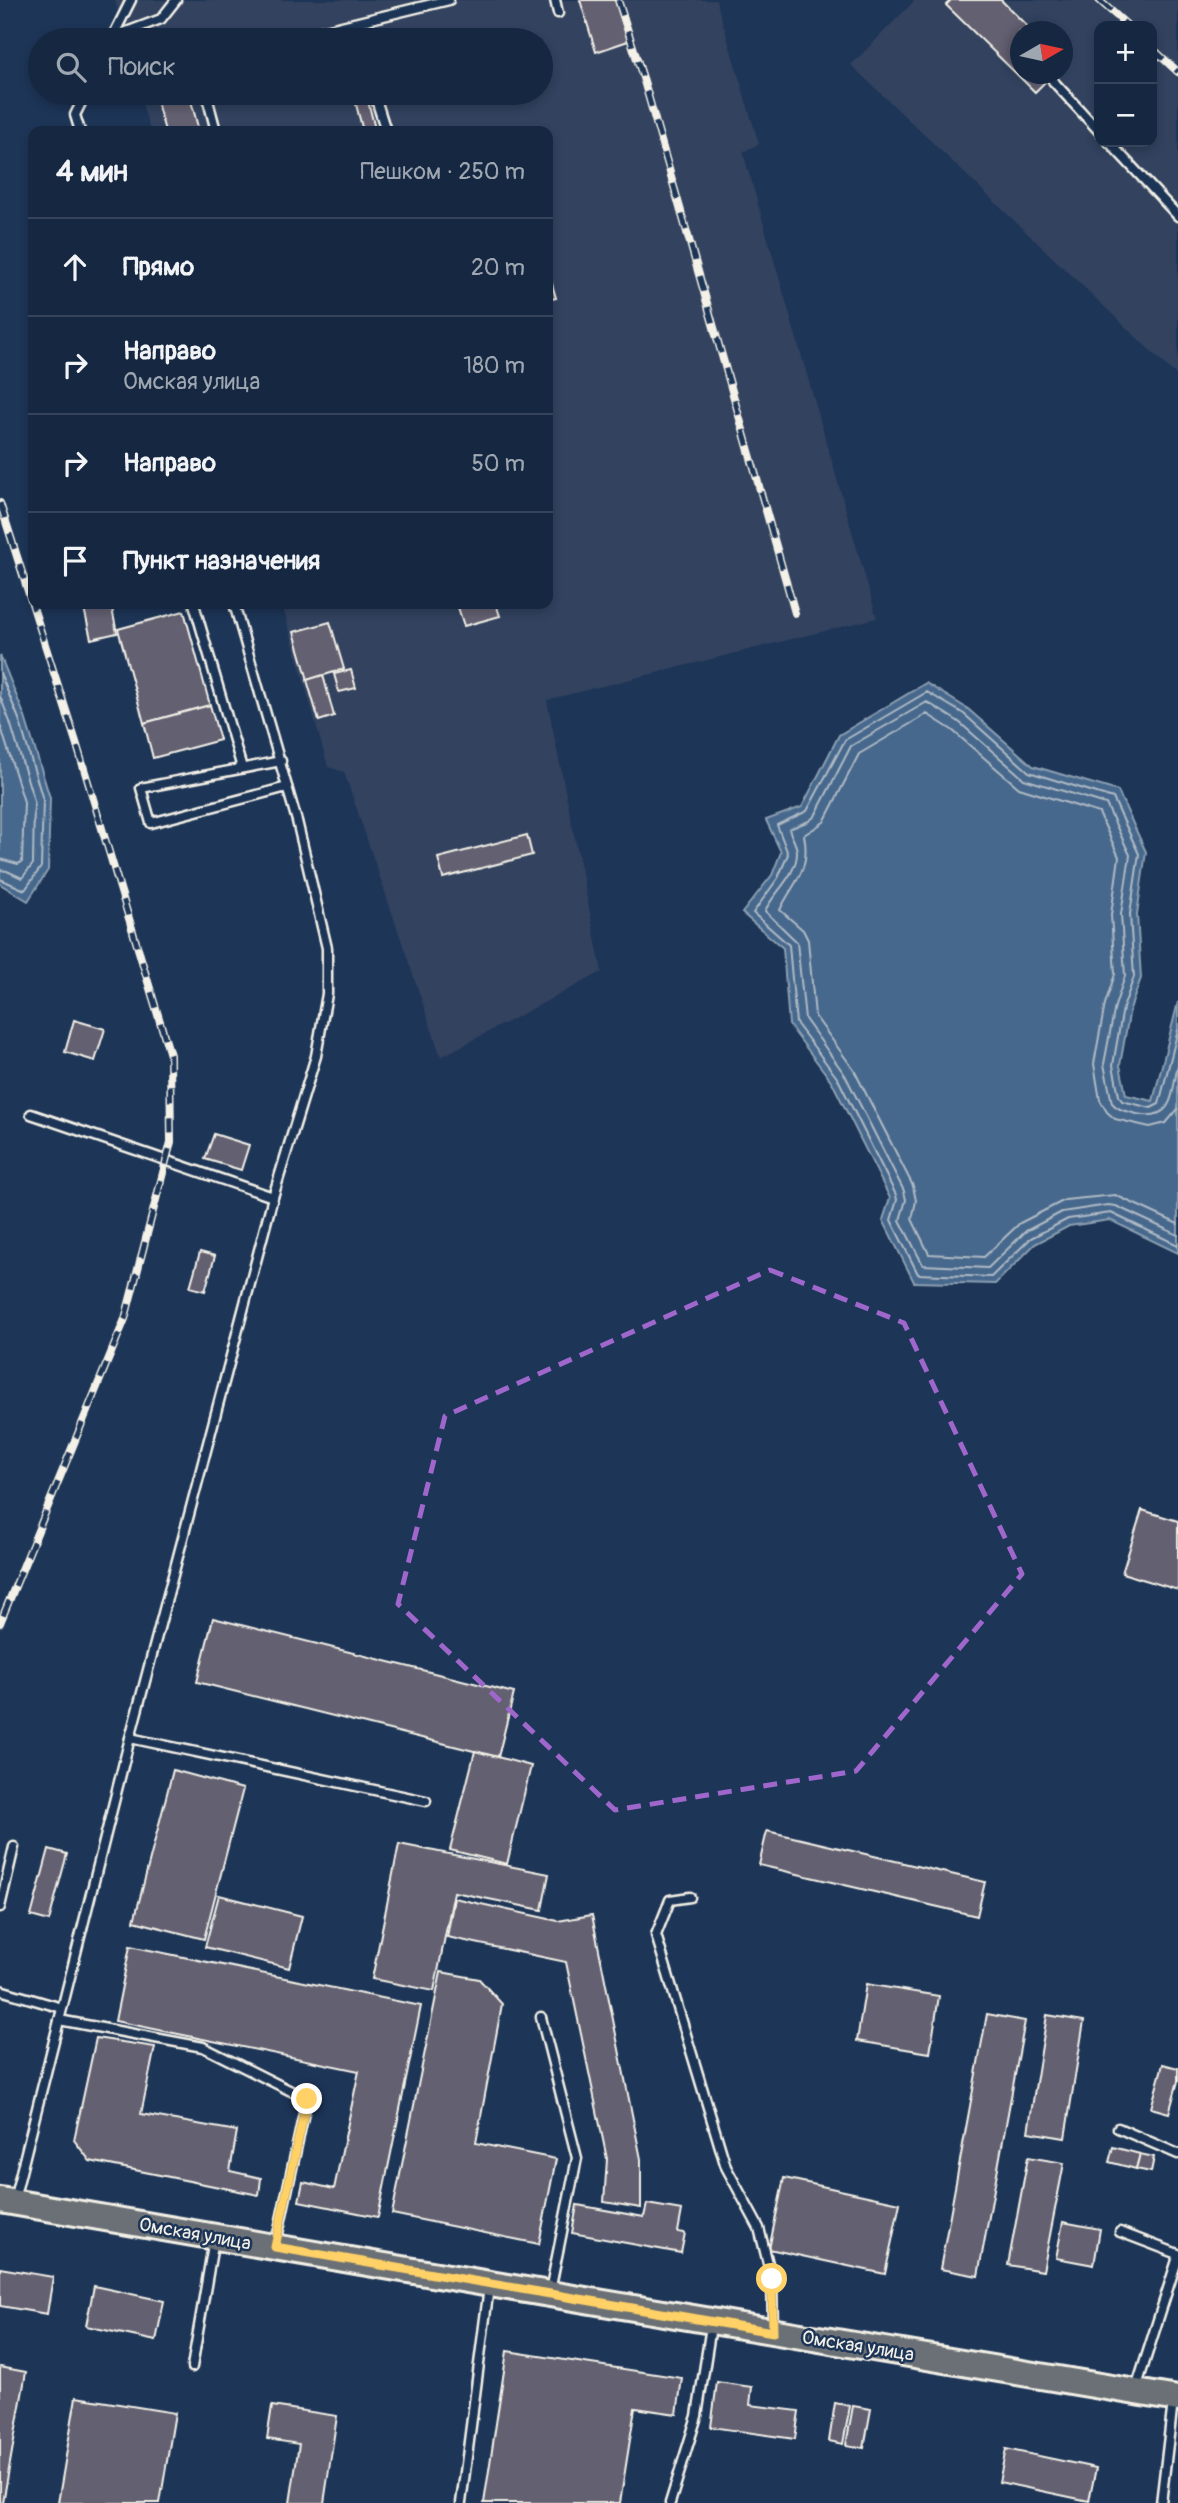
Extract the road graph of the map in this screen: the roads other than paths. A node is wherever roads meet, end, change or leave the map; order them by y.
1 (131, 0) edge
2 (176, 0) edge
3 (449, 0) edge
4 (555, 0) edge
5 (558, 13) dead end
6 (352, 24) junction
7 (117, 28) edge
8 (139, 28) edge
9 (335, 28) edge
10 (353, 28) edge
11 (1056, 84) edge
12 (80, 105) edge
13 (209, 105) edge
14 (378, 105) edge
15 (78, 126) edge
16 (215, 126) edge
17 (384, 126) edge
18 (1094, 126) edge
19 (1114, 147) edge
20 (1178, 216) edge
21 (195, 609) edge
22 (235, 609) edge
23 (281, 761) junction
24 (242, 768) junction
25 (287, 787) junction
26 (32, 1114) dead end
27 (273, 1197) junction
28 (130, 1738) junction
29 (426, 1801) dead end
30 (14, 1847) dead end
31 (690, 1897) dead end
32 (0, 1906) edge
33 (0, 1990) edge
34 (62, 2008) junction
35 (541, 2017) dead end
36 (59, 2020) junction
37 (1118, 2128) dead end
38 (1178, 2154) edge
39 (7, 2201) edge
40 (1120, 2232) dead end
41 (215, 2237) junction
42 (275, 2247) junction
43 (1178, 2255) edge
44 (490, 2284) junction
45 (549, 2294) junction
46 (711, 2321) junction
47 (773, 2332) junction
48 (192, 2367) dead end
49 (1135, 2392) junction
50 (1176, 2399) edge
51 (461, 2503) edge
52 (670, 2503) edge
53 (1161, 2503) edge

1 - 7 lane
2 - 8 lane
3 - 6 lane
4 - 5 lane
6 - 9 lane
6 - 10 lane
11 - 18 lane
12 - 15 lane
13 - 16 lane
14 - 17 lane
19 - 20 lane
21 - 24 lane
22 - 23 lane
23 - 24 lane
23 - 25 lane
24 - 25 lane
25 - 27 lane
26 - 27 lane
27 - 28 lane
28 - 29 lane
28 - 34 lane
30 - 32 lane
31 - 47 lane
33 - 34 lane
34 - 36 lane
35 - 45 lane
36 - 39 lane
36 - 42 lane
37 - 38 lane
39 - 41 main road, Омская улица
40 - 43 lane
41 - 42 main road, Омская улица
41 - 48 lane
42 - 44 main road, Омская улица
43 - 49 lane
44 - 45 main road, Омская улица
44 - 51 lane
45 - 46 main road, Омская улица
46 - 47 main road, Омская улица
46 - 52 lane
47 - 49 main road, Омская улица
49 - 50 main road, Омская улица
50 - 53 lane

